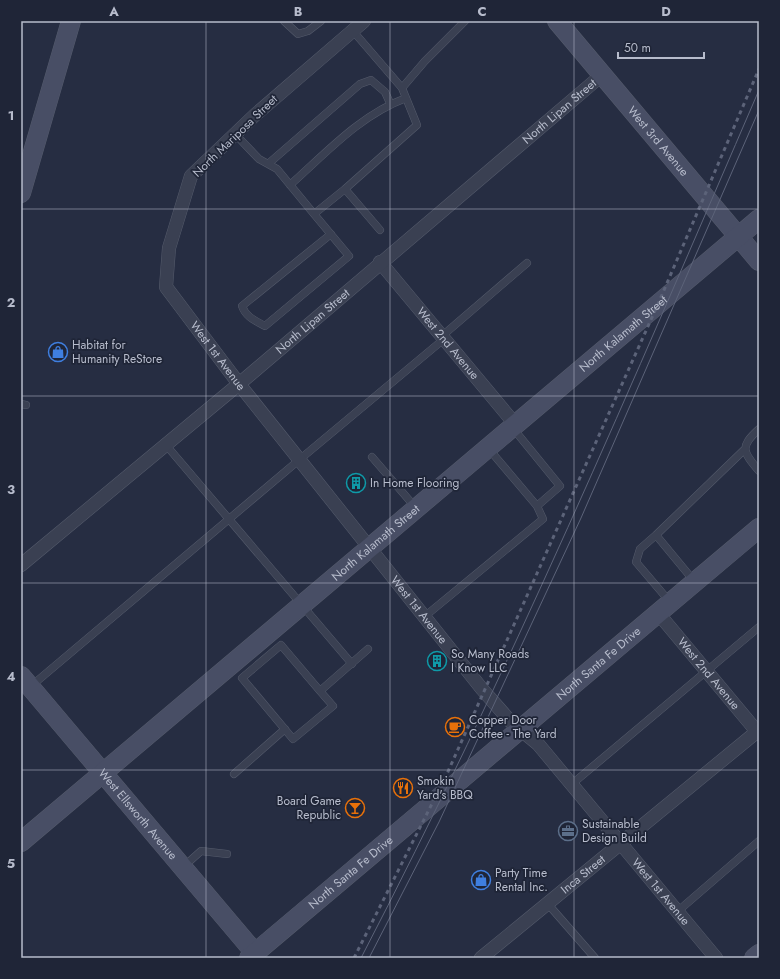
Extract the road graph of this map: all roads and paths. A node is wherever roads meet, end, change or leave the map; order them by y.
1 (71, 21) edge
2 (284, 21) edge
3 (321, 21) edge
4 (364, 21) edge
5 (465, 21) edge
6 (557, 21) edge
7 (353, 31) junction
8 (602, 75) junction
9 (402, 88) junction
10 (406, 98) junction
11 (390, 103) junction
12 (236, 134) junction
13 (268, 164) junction
14 (290, 185) junction
15 (345, 189) junction
16 (21, 193) edge
17 (314, 214) junction
18 (759, 220) edge
19 (380, 230) dead end
20 (331, 234) junction
21 (738, 237) junction
22 (759, 261) edge
23 (380, 262) junction
24 (527, 263) dead end
25 (166, 287) joint
26 (443, 338) junction
27 (239, 384) junction
28 (513, 426) junction
29 (759, 428) edge
30 (166, 445) junction
31 (488, 447) junction
32 (745, 449) junction
33 (372, 457) dead end
34 (299, 460) junction
35 (759, 471) edge
36 (537, 506) junction
37 (416, 509) junction
38 (228, 520) junction
39 (759, 528) edge
40 (656, 535) junction
41 (369, 548) junction
42 (21, 565) edge
43 (696, 582) junction
44 (301, 606) junction
45 (664, 608) junction
46 (424, 617) junction
47 (759, 627) edge
48 (368, 649) dead end
49 (352, 664) junction
50 (707, 671) junction
51 (25, 683) edge
52 (320, 691) junction
53 (285, 729) junction
54 (521, 729) junction
55 (758, 732) edge
56 (102, 774) junction
57 (234, 774) dead end
58 (572, 784) junction
59 (759, 841) edge
60 (21, 842) edge
61 (621, 842) junction
62 (227, 854) dead end
63 (182, 868) junction
64 (547, 903) junction
65 (678, 911) junction
66 (759, 954) edge
67 (252, 956) edge
68 (481, 958) edge
69 (595, 958) edge
70 (716, 958) edge
71 (754, 958) edge

1 - 16 main road
2 - 3 lane
4 - 7 street, North Mariposa Street
5 - 9 lane
6 - 8 main road, West 3rd Avenue
7 - 9 lane
7 - 12 street, North Mariposa Street
8 - 21 main road, West 3rd Avenue
8 - 23 street, North Lipan Street
9 - 10 lane
10 - 11 lane
10 - 15 lane
11 - 13 lane
11 - 14 lane
12 - 13 lane
12 - 25 street, North Mariposa Street
13 - 14 lane
14 - 17 lane
15 - 17 lane
15 - 19 lane
17 - 20 lane
18 - 21 main road, North Kalamath Street
20 - 20 lane
21 - 22 main road, West 3rd Avenue
21 - 28 main road, North Kalamath Street
23 - 26 street, West 2nd Avenue
23 - 27 street, North Lipan Street
24 - 26 lane
25 - 27 street, West 1st Avenue
26 - 28 street, West 2nd Avenue
26 - 34 lane
27 - 30 street, North Lipan Street
27 - 34 street, West 1st Avenue
28 - 31 main road, North Kalamath Street
28 - 36 lane
29 - 32 lane
30 - 38 lane
30 - 42 street, North Lipan Street
31 - 36 lane
31 - 37 main road, North Kalamath Street
32 - 35 lane
32 - 40 lane
33 - 37 lane
34 - 38 lane
34 - 41 street, West 1st Avenue
36 - 46 lane
37 - 41 main road, North Kalamath Street
38 - 44 lane
38 - 51 lane
39 - 43 main road, North Santa Fe Drive
40 - 43 lane
40 - 45 lane
41 - 44 main road, North Kalamath Street
41 - 46 street, West 1st Avenue
43 - 45 main road, North Santa Fe Drive
44 - 49 lane
44 - 56 main road, North Kalamath Street
45 - 50 street, West 2nd Avenue
45 - 54 main road, North Santa Fe Drive
46 - 54 street, West 1st Avenue
47 - 50 lane
48 - 49 lane
49 - 52 lane
50 - 55 street, West 2nd Avenue
50 - 58 lane
51 - 56 main road, West Ellsworth Avenue
52 - 53 lane
52 - 53 lane
53 - 57 lane
54 - 58 street, West 1st Avenue
54 - 67 main road, North Santa Fe Drive
55 - 61 street, Inca Street
56 - 60 main road, North Kalamath Street
56 - 63 main road, West Ellsworth Avenue
58 - 61 street, West 1st Avenue
59 - 65 lane
61 - 64 street, Inca Street
61 - 65 street, West 1st Avenue
62 - 63 lane
63 - 67 main road, West Ellsworth Avenue
64 - 68 street, Inca Street
64 - 69 lane
65 - 70 street, West 1st Avenue
66 - 71 main road

